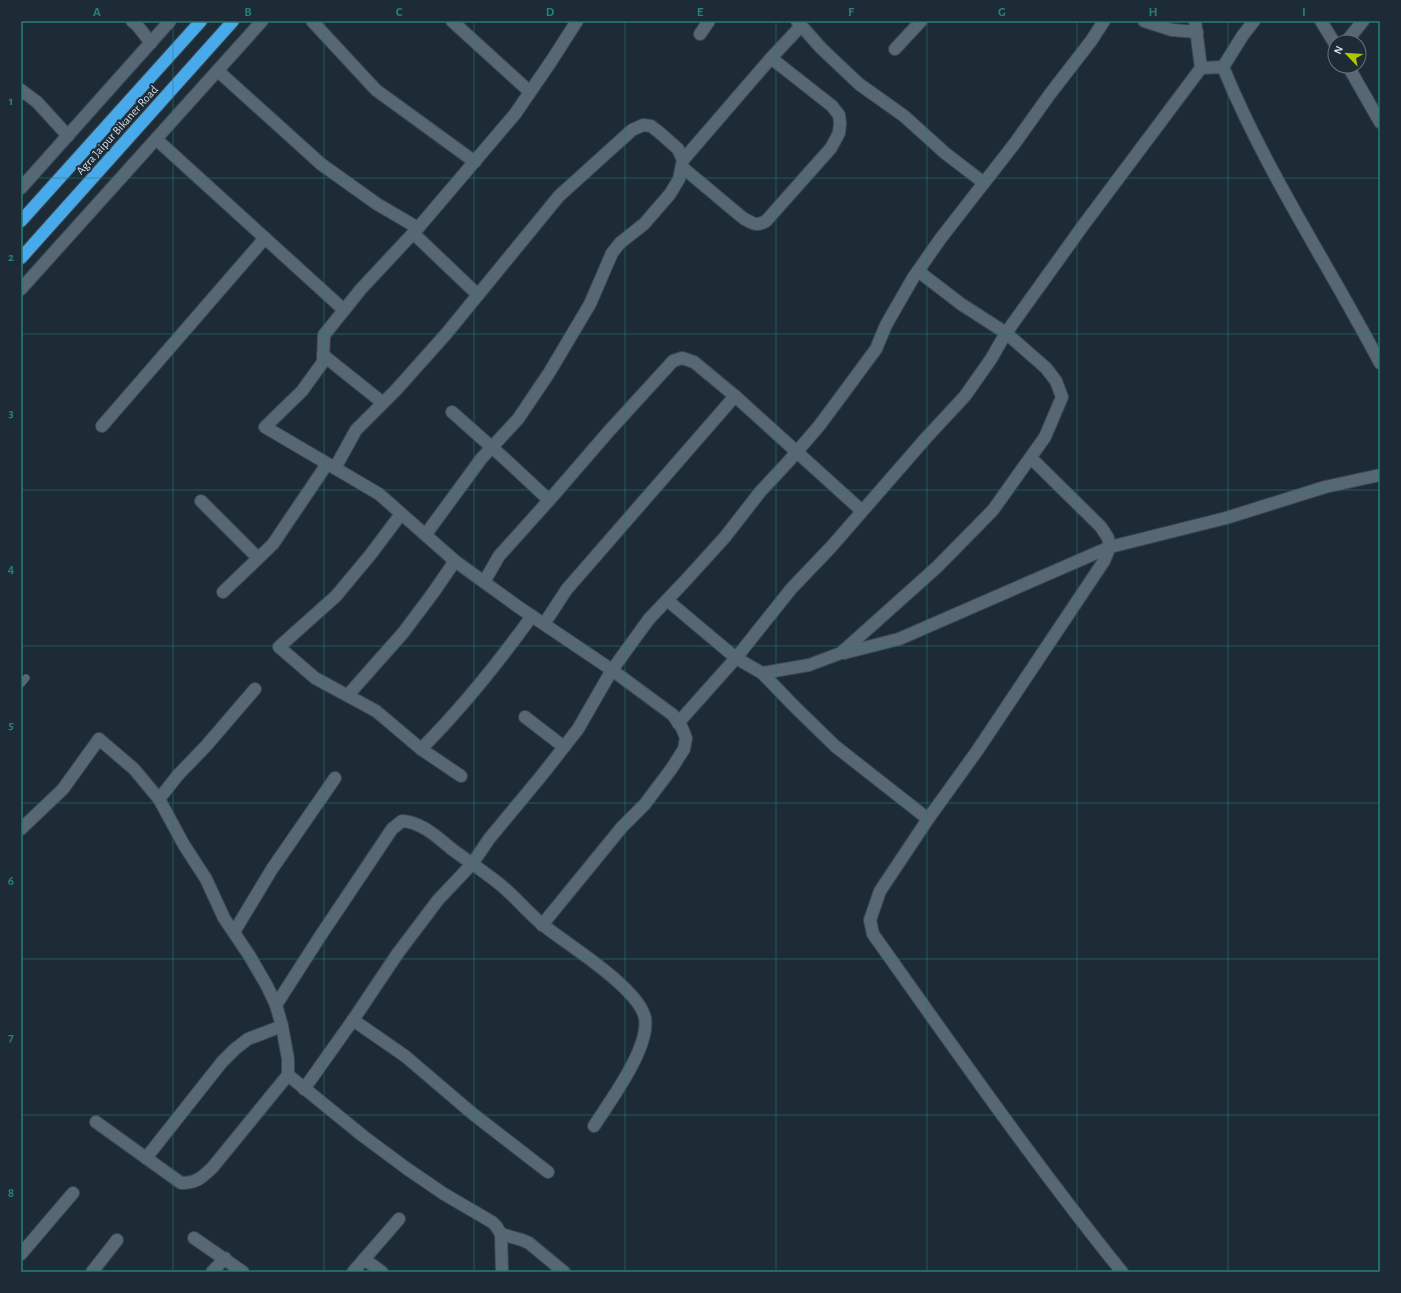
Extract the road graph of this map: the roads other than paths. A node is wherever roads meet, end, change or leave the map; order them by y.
1 (132, 21) edge
2 (170, 21) edge
3 (201, 21) edge
4 (233, 21) edge
5 (262, 21) edge
6 (452, 21) edge
7 (577, 21) edge
8 (709, 21) edge
9 (921, 21) edge
10 (1104, 21) edge
11 (1144, 21) edge
12 (1254, 21) edge
13 (1321, 21) edge
14 (1363, 21) edge
15 (314, 22) edge
16 (799, 24) edge
17 (1196, 27) edge
18 (700, 34) dead end
19 (1329, 34) edge
20 (1352, 34) edge
21 (151, 43) junction
22 (895, 49) dead end
23 (771, 58) junction
24 (1223, 67) junction
25 (1201, 68) junction
26 (218, 71) junction
27 (1354, 74) edge
28 (21, 90) edge
29 (530, 92) junction
30 (1374, 100) edge
31 (1380, 122) edge
32 (68, 136) junction
33 (156, 139) junction
34 (475, 162) junction
35 (683, 163) junction
36 (984, 183) junction
37 (21, 188) edge
38 (21, 221) edge
39 (416, 230) junction
40 (265, 238) junction
41 (21, 258) edge
42 (918, 271) junction
43 (21, 289) edge
44 (478, 295) junction
45 (344, 310) junction
46 (1006, 333) junction
47 (323, 355) junction
48 (1380, 363) edge
49 (735, 396) junction
50 (383, 403) junction
51 (452, 412) dead end
52 (102, 426) dead end
53 (492, 447) junction
54 (797, 452) junction
55 (1031, 458) junction
56 (331, 466) junction
57 (1380, 475) edge
58 (549, 500) junction
59 (201, 501) dead end
60 (862, 511) junction
61 (402, 514) junction
62 (426, 534) junction
63 (1110, 547) junction
64 (258, 558) junction
65 (455, 561) junction
66 (484, 582) junction
67 (223, 592) dead end
68 (667, 600) junction
69 (532, 616) junction
70 (544, 624) junction
71 (841, 653) junction
72 (736, 658) junction
73 (612, 670) junction
74 (762, 673) junction
75 (255, 689) dead end
76 (348, 696) junction
77 (525, 717) dead end
78 (678, 723) junction
79 (564, 747) junction
80 (421, 749) junction
81 (460, 776) dead end
82 (335, 778) dead end
83 (159, 799) junction
84 (928, 819) junction
85 (21, 829) edge
86 (472, 864) junction
87 (542, 925) junction
88 (234, 932) junction
89 (276, 1005) junction
90 (353, 1020) junction
91 (282, 1026) junction
92 (288, 1075) junction
93 (304, 1089) junction
94 (96, 1122) dead end
95 (594, 1126) dead end
96 (146, 1158) junction
97 (548, 1172) dead end
98 (73, 1193) dead end
99 (399, 1219) dead end
100 (501, 1234) junction
101 (194, 1238) dead end
102 (117, 1240) dead end
103 (21, 1254) edge
104 (225, 1258) junction
105 (364, 1259) junction
106 (92, 1272) edge
107 (212, 1272) edge
108 (244, 1272) edge
109 (353, 1272) edge
110 (382, 1272) edge
111 (502, 1272) edge
112 (564, 1272) edge
113 (1122, 1272) edge

1 - 21 street
2 - 21 street
3 - 38 highway, Agra Jaipur Bikaner Road
4 - 41 highway, Agra Jaipur Bikaner Road
5 - 26 street
6 - 29 street
7 - 29 street
8 - 18 street
9 - 22 street
10 - 36 street
11 - 17 street
12 - 24 street
13 - 19 street
14 - 20 street
15 - 34 street
16 - 23 street
16 - 36 street
17 - 25 street
21 - 32 street
23 - 35 street
23 - 35 street
24 - 25 street
24 - 48 street
25 - 46 street
26 - 33 street
26 - 39 street
27 - 30 street
28 - 32 street
29 - 34 street
30 - 31 street
32 - 37 street
33 - 40 street
33 - 43 street
34 - 39 street
35 - 44 street
35 - 53 street
36 - 42 street
39 - 44 street
39 - 45 street
40 - 45 street
40 - 52 street
42 - 46 street
42 - 54 street
44 - 50 street
45 - 47 street
46 - 55 street
46 - 60 street
47 - 50 street
47 - 56 street
49 - 54 street
49 - 58 street
49 - 70 street
50 - 56 street
51 - 53 street
53 - 58 street
53 - 62 street
54 - 60 street
54 - 68 street
55 - 63 street
55 - 71 street
56 - 61 street
56 - 64 street
57 - 63 street
58 - 66 street
59 - 64 street
60 - 72 street
61 - 62 street
61 - 76 street
62 - 65 street
63 - 71 street
63 - 84 street
64 - 67 street
65 - 66 street
65 - 76 street
66 - 69 street
68 - 72 street
68 - 73 street
69 - 70 street
69 - 80 street
70 - 73 street
71 - 74 street
72 - 74 street
72 - 78 street
73 - 78 street
73 - 79 street
74 - 84 street
75 - 83 street
76 - 80 street
77 - 79 street
78 - 87 street
79 - 86 street
80 - 81 street
82 - 88 street
83 - 85 street
83 - 88 street
84 - 113 street
86 - 87 street
86 - 89 street
86 - 90 street
87 - 95 street
88 - 89 street
89 - 91 street
90 - 93 street
90 - 97 street
91 - 92 street
91 - 96 street
92 - 93 street
92 - 96 street
93 - 100 street
94 - 96 street
98 - 103 street
99 - 105 street
100 - 111 street
100 - 112 street
101 - 104 street
102 - 106 street
104 - 107 street
104 - 108 street
105 - 109 street
105 - 110 street

